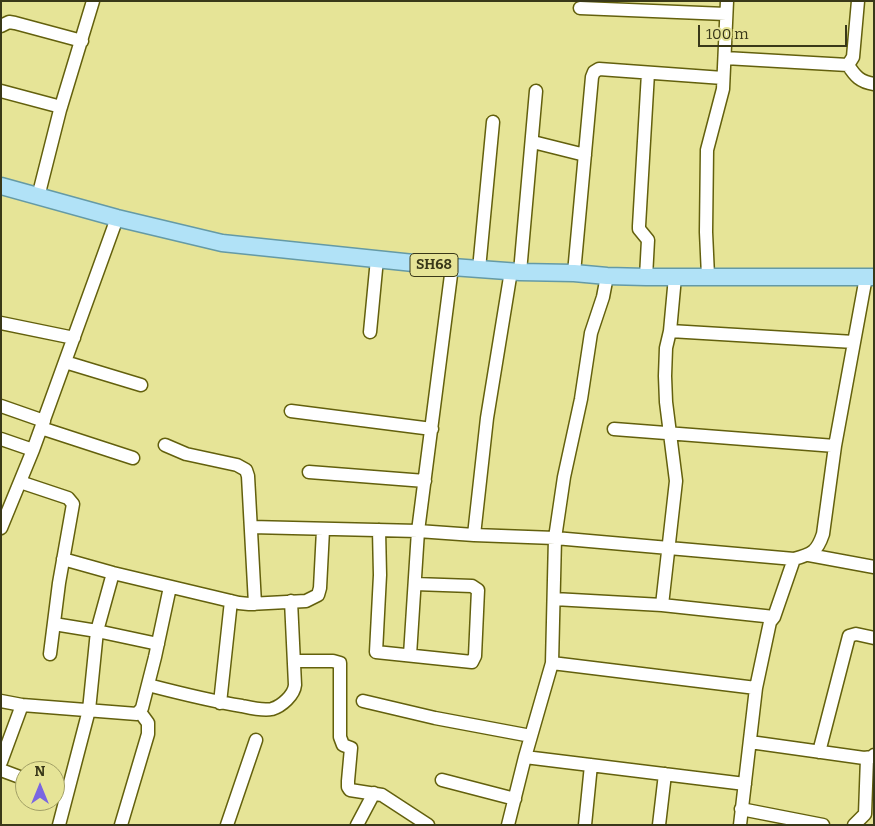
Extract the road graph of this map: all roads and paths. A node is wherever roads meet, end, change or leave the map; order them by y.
1 (92, 1) edge
2 (850, 1) edge
3 (858, 1) edge
4 (580, 8) dead end
5 (726, 8) edge
6 (1, 26) edge
7 (82, 41) junction
8 (725, 58) junction
9 (848, 65) junction
10 (648, 73) junction
11 (723, 78) junction
12 (874, 84) edge
13 (1, 91) edge
14 (536, 91) dead end
15 (61, 107) junction
16 (493, 122) dead end
17 (533, 142) junction
18 (585, 155) junction
19 (1, 186) edge
20 (38, 197) junction
21 (117, 218) junction
22 (377, 259) junction
23 (452, 267) junction
24 (478, 269) junction
25 (516, 272) junction
26 (574, 273) junction
27 (607, 276) junction
28 (708, 276) junction
29 (646, 277) junction
30 (675, 277) junction
31 (870, 277) edge
32 (1, 323) edge
33 (670, 331) junction
34 (370, 332) dead end
35 (74, 338) junction
36 (854, 342) junction
37 (65, 362) junction
38 (141, 385) dead end
39 (1, 406) edge
40 (291, 410) dead end
41 (42, 424) junction
42 (432, 429) junction
43 (614, 430) dead end
44 (670, 434) junction
45 (1, 439) edge
46 (165, 445) dead end
47 (835, 446) junction
48 (33, 450) junction
49 (133, 458) dead end
50 (309, 472) dead end
51 (425, 481) junction
52 (20, 482) junction
53 (6, 502) edge
54 (251, 527) junction
55 (1, 528) edge
56 (323, 530) junction
57 (379, 530) junction
58 (418, 531) junction
59 (474, 535) junction
60 (555, 538) junction
61 (669, 547) junction
62 (809, 555) junction
63 (63, 559) junction
64 (794, 559) junction
65 (874, 567) edge
66 (113, 573) junction
67 (414, 584) junction
68 (170, 587) junction
69 (554, 599) junction
70 (231, 601) junction
71 (291, 601) junction
72 (255, 604) junction
73 (662, 605) junction
74 (774, 617) junction
75 (54, 624) junction
76 (97, 630) junction
77 (874, 638) edge
78 (158, 644) junction
79 (50, 654) dead end
80 (410, 655) junction
81 (295, 661) junction
82 (552, 663) junction
83 (148, 685) junction
84 (756, 688) junction
85 (1, 701) edge
86 (363, 701) dead end
87 (220, 703) junction
88 (22, 705) junction
89 (89, 710) junction
90 (140, 712) junction
91 (531, 736) junction
92 (256, 740) dead end
93 (750, 742) junction
94 (819, 752) junction
95 (525, 757) junction
96 (871, 757) edge
97 (1, 762) edge
98 (591, 765) junction
99 (1, 770) edge
100 (665, 774) junction
101 (15, 775) edge
102 (442, 780) dead end
103 (745, 784) junction
104 (374, 793) junction
105 (67, 794) joint
106 (515, 799) junction
107 (742, 809) junction
108 (59, 825) edge
109 (121, 825) edge
110 (227, 825) edge
111 (357, 825) edge
112 (428, 825) edge
113 (508, 825) edge
114 (585, 825) edge
115 (660, 825) edge
116 (740, 825) edge
117 (823, 825) edge
118 (854, 825) edge

1 - 7 street
2 - 3 street
3 - 9 street
4 - 5 street
5 - 8 street
6 - 7 street
7 - 15 street
8 - 9 street
8 - 11 street
9 - 12 street
10 - 11 street
10 - 18 street
10 - 29 street
11 - 28 street
13 - 15 street
14 - 17 street
15 - 20 street
16 - 24 street
17 - 18 street
17 - 25 street
18 - 26 street
19 - 20 main road, SH68
20 - 21 main road, SH68
21 - 22 main road, SH68
21 - 35 street
22 - 23 main road, SH68
22 - 34 street
23 - 24 main road, SH68
23 - 42 street
24 - 25 main road, SH68
25 - 26 main road, SH68
25 - 59 street
26 - 27 main road, SH68
27 - 29 main road, SH68
27 - 60 street
28 - 30 main road, SH68
28 - 31 main road, SH68
29 - 30 main road, SH68
30 - 33 street
31 - 36 street
32 - 35 street
33 - 36 street
33 - 44 street
35 - 37 street
36 - 47 street
37 - 38 street
37 - 41 street
39 - 41 street
40 - 42 street
41 - 48 street
41 - 49 street
42 - 51 street
43 - 44 street
44 - 47 street
44 - 61 street
45 - 48 street
46 - 54 street
47 - 62 street
48 - 52 street
50 - 51 street
51 - 58 street
52 - 53 street
52 - 63 street
53 - 55 street
54 - 56 street
54 - 72 street
56 - 57 street
56 - 71 street
57 - 58 street
57 - 80 street
58 - 59 street
58 - 67 street
59 - 60 street
60 - 61 street
60 - 69 street
61 - 64 street
61 - 73 street
62 - 64 street
62 - 65 street
63 - 66 street
63 - 75 street
64 - 74 street
66 - 68 street
66 - 76 street
67 - 80 street
67 - 80 street
68 - 70 street
68 - 78 street
69 - 73 street
69 - 82 street
70 - 72 street
70 - 87 street
71 - 72 street
71 - 81 street
73 - 74 street
74 - 84 street
75 - 76 street
75 - 79 street
76 - 78 street
76 - 89 street
77 - 94 street
78 - 83 street
81 - 87 street
81 - 104 street
82 - 84 street
82 - 91 street
83 - 87 street
83 - 90 street
84 - 93 street
85 - 88 street
86 - 91 street
88 - 89 street
88 - 97 street
89 - 90 street
89 - 105 street
90 - 109 street
91 - 95 street
92 - 110 street
93 - 94 street
93 - 103 street
94 - 96 street
95 - 98 street
95 - 106 street
96 - 118 street
98 - 100 street
98 - 114 street
99 - 101 street
100 - 103 street
100 - 115 street
102 - 106 street
103 - 107 street
104 - 111 street
104 - 112 street
105 - 108 street
106 - 113 street
107 - 116 street
107 - 117 street

